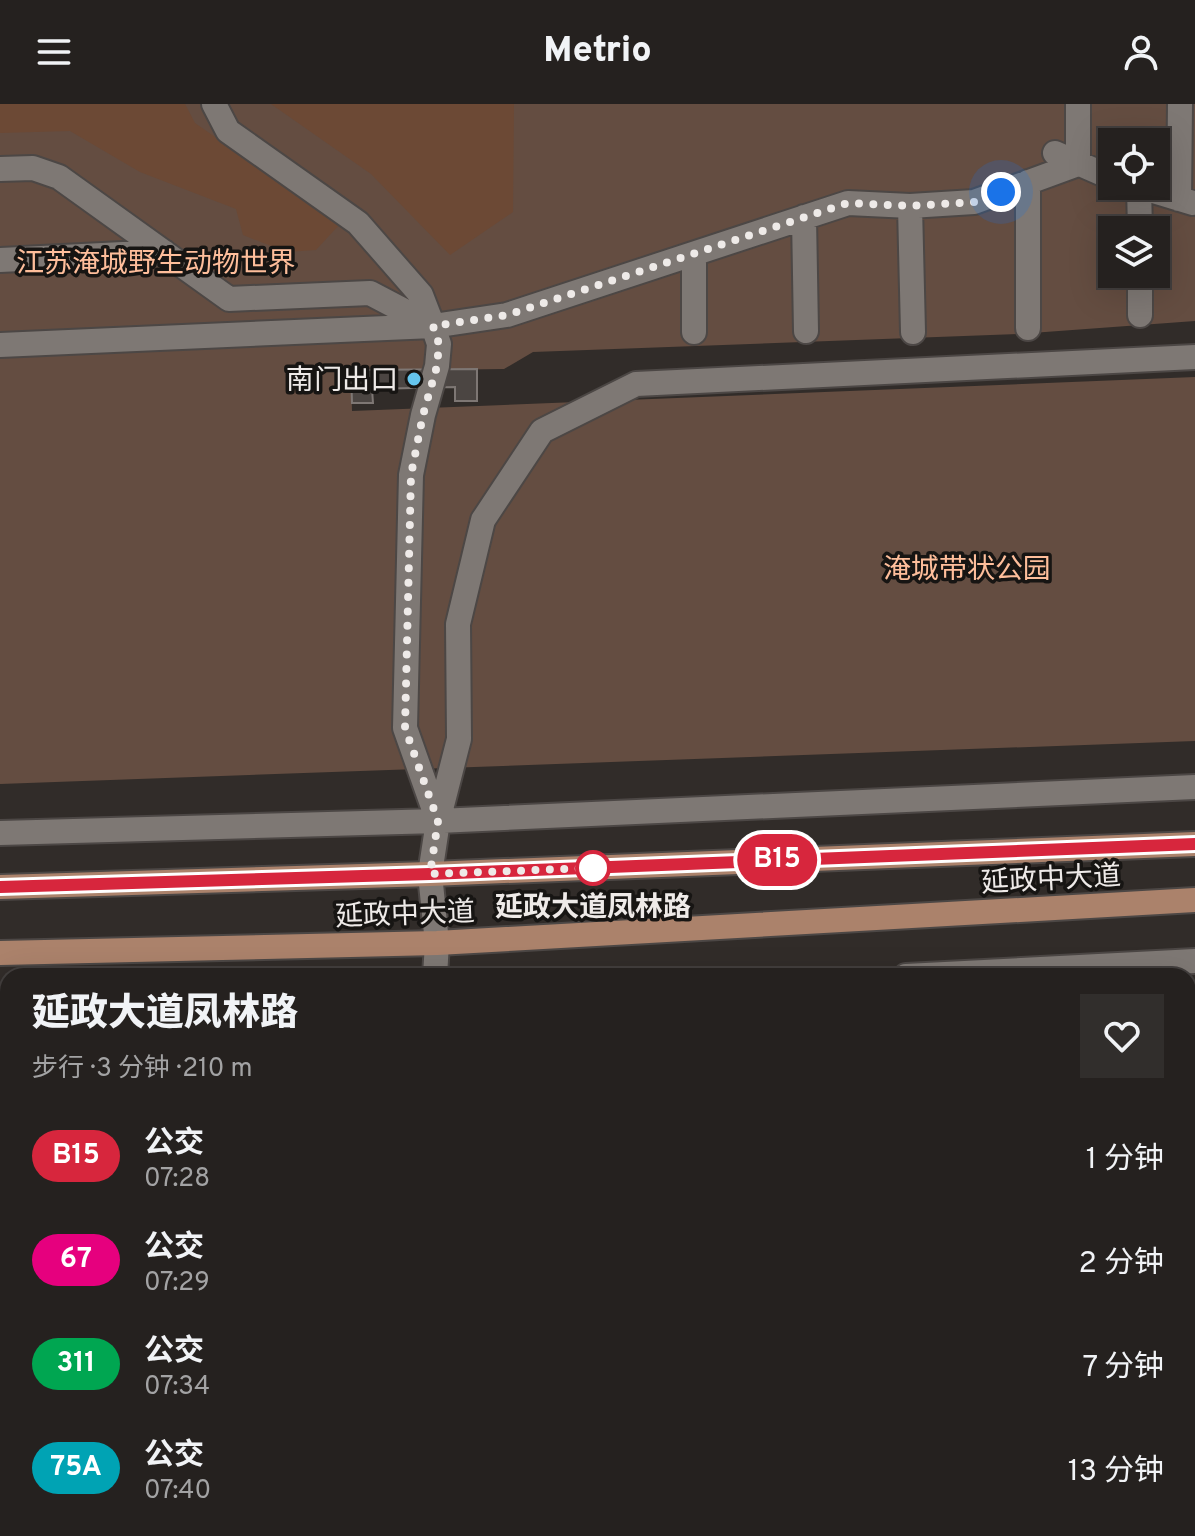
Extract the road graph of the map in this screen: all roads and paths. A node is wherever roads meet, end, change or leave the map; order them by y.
1 (214, 104) edge
2 (1078, 104) edge
3 (1180, 104) edge
4 (1055, 153) dead end
5 (1078, 164) junction
6 (0, 169) edge
7 (1098, 172) edge
8 (1028, 182) junction
9 (1187, 201) edge
10 (910, 206) junction
11 (804, 217) junction
12 (164, 252) junction
13 (694, 254) junction
14 (0, 260) edge
15 (1140, 288) edge
16 (1140, 315) dead end
17 (433, 326) junction
18 (1028, 328) dead end
19 (806, 331) dead end
20 (694, 332) dead end
21 (913, 332) dead end
22 (0, 345) edge
23 (1195, 357) edge
24 (1195, 787) edge
25 (438, 821) junction
26 (0, 833) edge
27 (1195, 844) edge
28 (430, 874) junction
29 (0, 887) edge
30 (1195, 900) edge
31 (437, 943) junction
32 (0, 953) edge
33 (1195, 961) edge
34 (435, 968) edge
35 (1060, 968) edge

1 - 17 street
2 - 5 street
3 - 9 street
4 - 5 street
5 - 7 street
5 - 8 street
6 - 12 street
8 - 10 street
8 - 18 street
10 - 11 street
10 - 21 street
11 - 13 street
11 - 19 street
12 - 14 street
12 - 17 street
13 - 17 street
13 - 20 street
15 - 16 street
17 - 22 street
17 - 25 street
23 - 25 street
24 - 25 street
25 - 26 street
25 - 28 street
27 - 28 main road, 延政中大道
28 - 29 main road, 延政中大道
28 - 31 street
30 - 31 main road, 延政中大道
31 - 32 main road, 延政中大道
31 - 34 street
33 - 35 street

